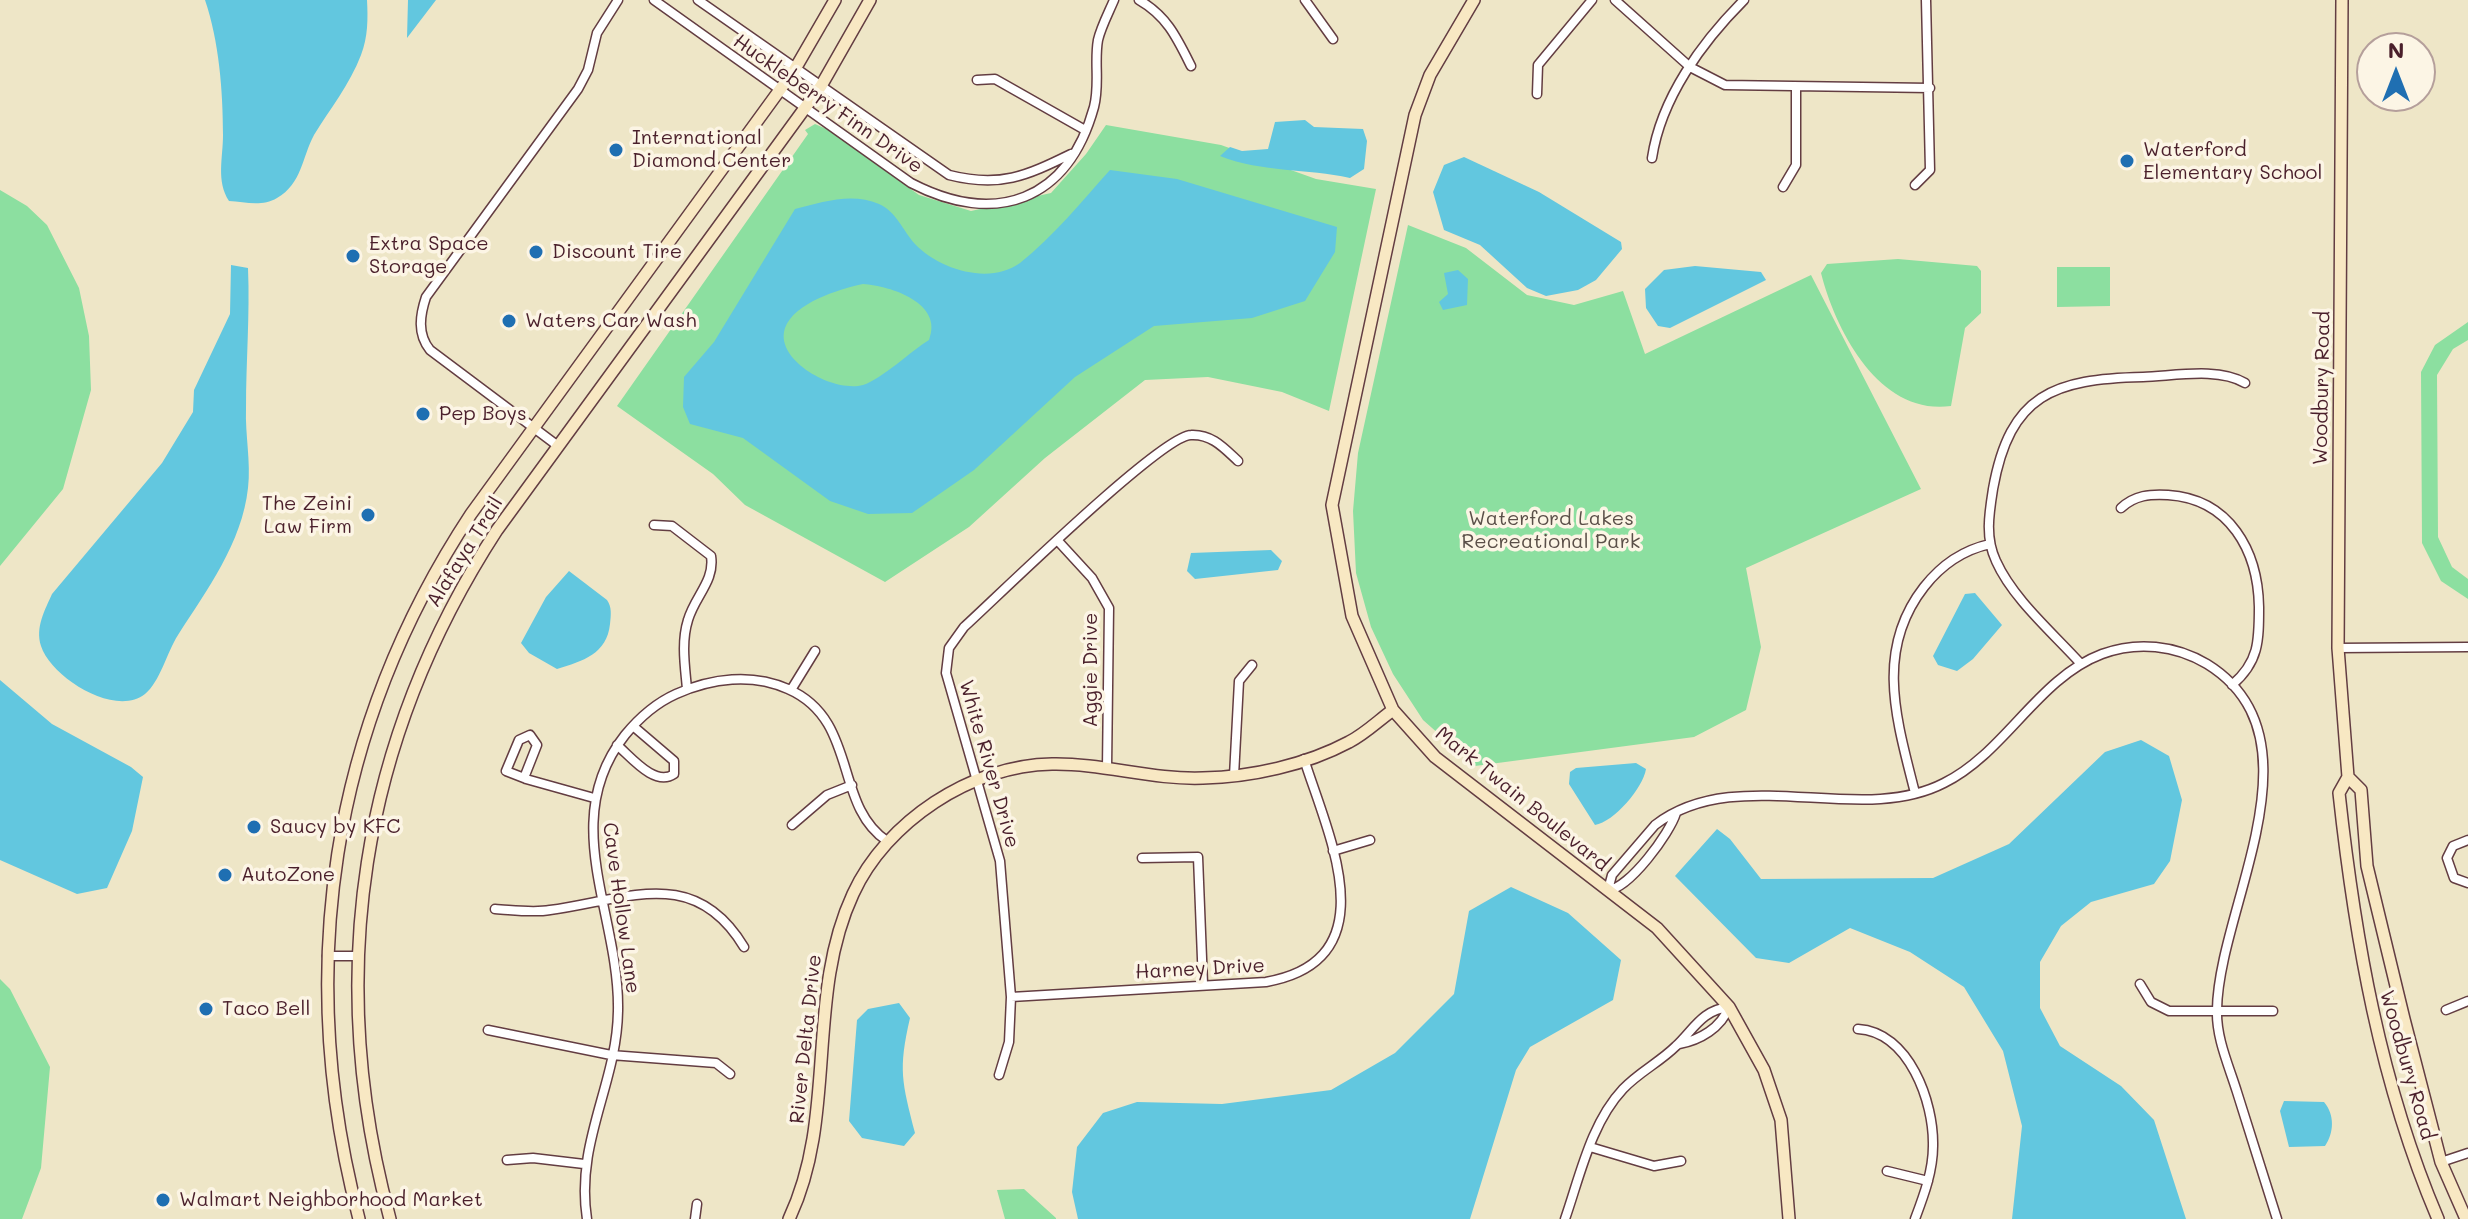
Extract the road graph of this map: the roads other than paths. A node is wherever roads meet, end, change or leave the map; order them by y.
1 (618, 0) edge
2 (654, 0) edge
3 (698, 0) edge
4 (835, 0) edge
5 (870, 0) edge
6 (1114, 0) edge
7 (1139, 0) edge
8 (1305, 0) edge
9 (1474, 0) edge
10 (1592, 0) edge
11 (1615, 0) edge
12 (1744, 0) edge
13 (1926, 0) edge
14 (2342, 0) edge
15 (1333, 39) dead end
16 (1191, 66) dead end
17 (1690, 67) junction
18 (795, 69) junction
19 (977, 80) dead end
20 (821, 86) junction
21 (1796, 88) junction
22 (1930, 88) junction
23 (780, 91) junction
24 (1537, 94) dead end
25 (804, 108) junction
26 (1085, 130) junction
27 (1071, 154) junction
28 (1652, 158) dead end
29 (1915, 185) dead end
30 (1783, 187) dead end
31 (2245, 383) dead end
32 (533, 427) junction
33 (558, 446) junction
34 (1238, 461) dead end
35 (2121, 508) dead end
36 (654, 525) dead end
37 (1058, 541) junction
38 (1990, 544) junction
39 (2468, 647) edge
40 (2338, 648) junction
41 (815, 651) dead end
42 (2081, 664) junction
43 (1252, 665) dead end
44 (2232, 685) junction
45 (687, 689) junction
46 (791, 690) junction
47 (1393, 710) junction
48 (633, 726) junction
49 (617, 745) junction
50 (1304, 759) junction
51 (1107, 768) junction
52 (1234, 776) junction
53 (2348, 777) junction
54 (524, 778) junction
55 (976, 782) junction
56 (852, 785) junction
57 (1915, 793) junction
58 (594, 798) junction
59 (1676, 813) junction
60 (792, 825) dead end
61 (1370, 840) dead end
62 (2468, 840) edge
63 (887, 841) junction
64 (1333, 851) junction
65 (1142, 858) dead end
66 (2468, 883) edge
67 (1608, 890) junction
68 (604, 900) junction
69 (495, 909) dead end
70 (744, 947) dead end
71 (327, 956) junction
72 (357, 956) junction
73 (1203, 984) junction
74 (2140, 984) dead end
75 (1011, 997) junction
76 (2468, 1001) edge
77 (1729, 1007) junction
78 (2446, 1010) dead end
79 (2217, 1011) junction
80 (2273, 1011) dead end
81 (1858, 1029) dead end
82 (488, 1030) dead end
83 (1679, 1044) junction
84 (611, 1055) junction
85 (730, 1074) dead end
86 (999, 1075) dead end
87 (1590, 1147) junction
88 (2468, 1153) edge
89 (507, 1160) dead end
90 (1681, 1161) dead end
91 (2441, 1162) junction
92 (584, 1164) junction
93 (1887, 1171) dead end
94 (1928, 1181) junction
95 (697, 1204) dead end
96 (359, 1219) edge
97 (390, 1219) edge
98 (587, 1219) edge
99 (695, 1219) edge
100 (789, 1219) edge
101 (1565, 1219) edge
102 (1789, 1219) edge
103 (1915, 1219) edge
104 (2277, 1219) edge
105 (2438, 1219) edge
106 (2466, 1219) edge

1 - 32 street
2 - 23 street, Huckleberry Finn Drive
3 - 18 street, Huckleberry Finn Drive
4 - 18 street, Alafaya Trail
5 - 20 street, Alafaya Trail
6 - 26 street, Huckleberry Finn Drive
7 - 16 street
8 - 15 street
9 - 47 street, Mark Twain Boulevard
10 - 24 street
11 - 17 street
12 - 17 street
13 - 22 street
14 - 40 street, Woodbury Road
17 - 21 street
17 - 28 street
18 - 20 street, Huckleberry Finn Drive
18 - 23 street, Alafaya Trail
19 - 26 street
20 - 25 street, Alafaya Trail
20 - 27 street, Huckleberry Finn Drive
21 - 22 street
21 - 30 street
22 - 29 street
23 - 25 street, Huckleberry Finn Drive
23 - 32 street, Alafaya Trail
25 - 27 street, Huckleberry Finn Drive
25 - 33 street, Alafaya Trail
26 - 27 street, Huckleberry Finn Drive
31 - 38 street
32 - 33 street
32 - 71 street, Alafaya Trail
33 - 72 street, Alafaya Trail
34 - 37 street, White River Drive
35 - 44 street
36 - 45 street
37 - 51 street, Aggie Drive
37 - 55 street, White River Drive
38 - 42 street
38 - 57 street
39 - 40 street
40 - 53 street, Woodbury Road
41 - 46 street
42 - 44 street
42 - 57 street
43 - 52 street
44 - 79 street
45 - 46 street, Cave Hollow Lane
45 - 48 street, Cave Hollow Lane
46 - 56 street, Cave Hollow Lane
47 - 50 street, River Delta Drive
47 - 67 street, Mark Twain Boulevard
48 - 49 street, Cave Hollow Lane
48 - 49 street
49 - 58 street, Cave Hollow Lane
50 - 52 street, River Delta Drive
50 - 64 street, Harney Drive
51 - 52 street, River Delta Drive
51 - 55 street, River Delta Drive
53 - 91 street, Woodbury Road
53 - 105 street, Woodbury Road
54 - 54 street
54 - 58 street
55 - 63 street, River Delta Drive
55 - 75 street, White River Drive
56 - 60 street
56 - 63 street, Cave Hollow Lane
57 - 59 street
58 - 68 street, Cave Hollow Lane
59 - 67 street
59 - 67 street
61 - 64 street
62 - 66 street
63 - 100 street, River Delta Drive
64 - 73 street, Harney Drive
65 - 73 street
67 - 77 street, Mark Twain Boulevard
68 - 69 street
68 - 70 street
68 - 84 street, Cave Hollow Lane
71 - 72 street
71 - 96 street, Alafaya Trail
72 - 97 street, Alafaya Trail
73 - 75 street, Harney Drive
74 - 79 street
75 - 86 street, White River Drive
76 - 78 street
77 - 83 street
77 - 83 street
77 - 102 street, Mark Twain Boulevard
79 - 80 street
79 - 104 street
81 - 94 street
82 - 84 street
83 - 87 street
84 - 85 street
84 - 92 street, Cave Hollow Lane
87 - 90 street
87 - 101 street
88 - 91 street
89 - 92 street
91 - 106 street, Woodbury Road
92 - 98 street, Cave Hollow Lane
93 - 94 street
94 - 103 street
95 - 99 street

